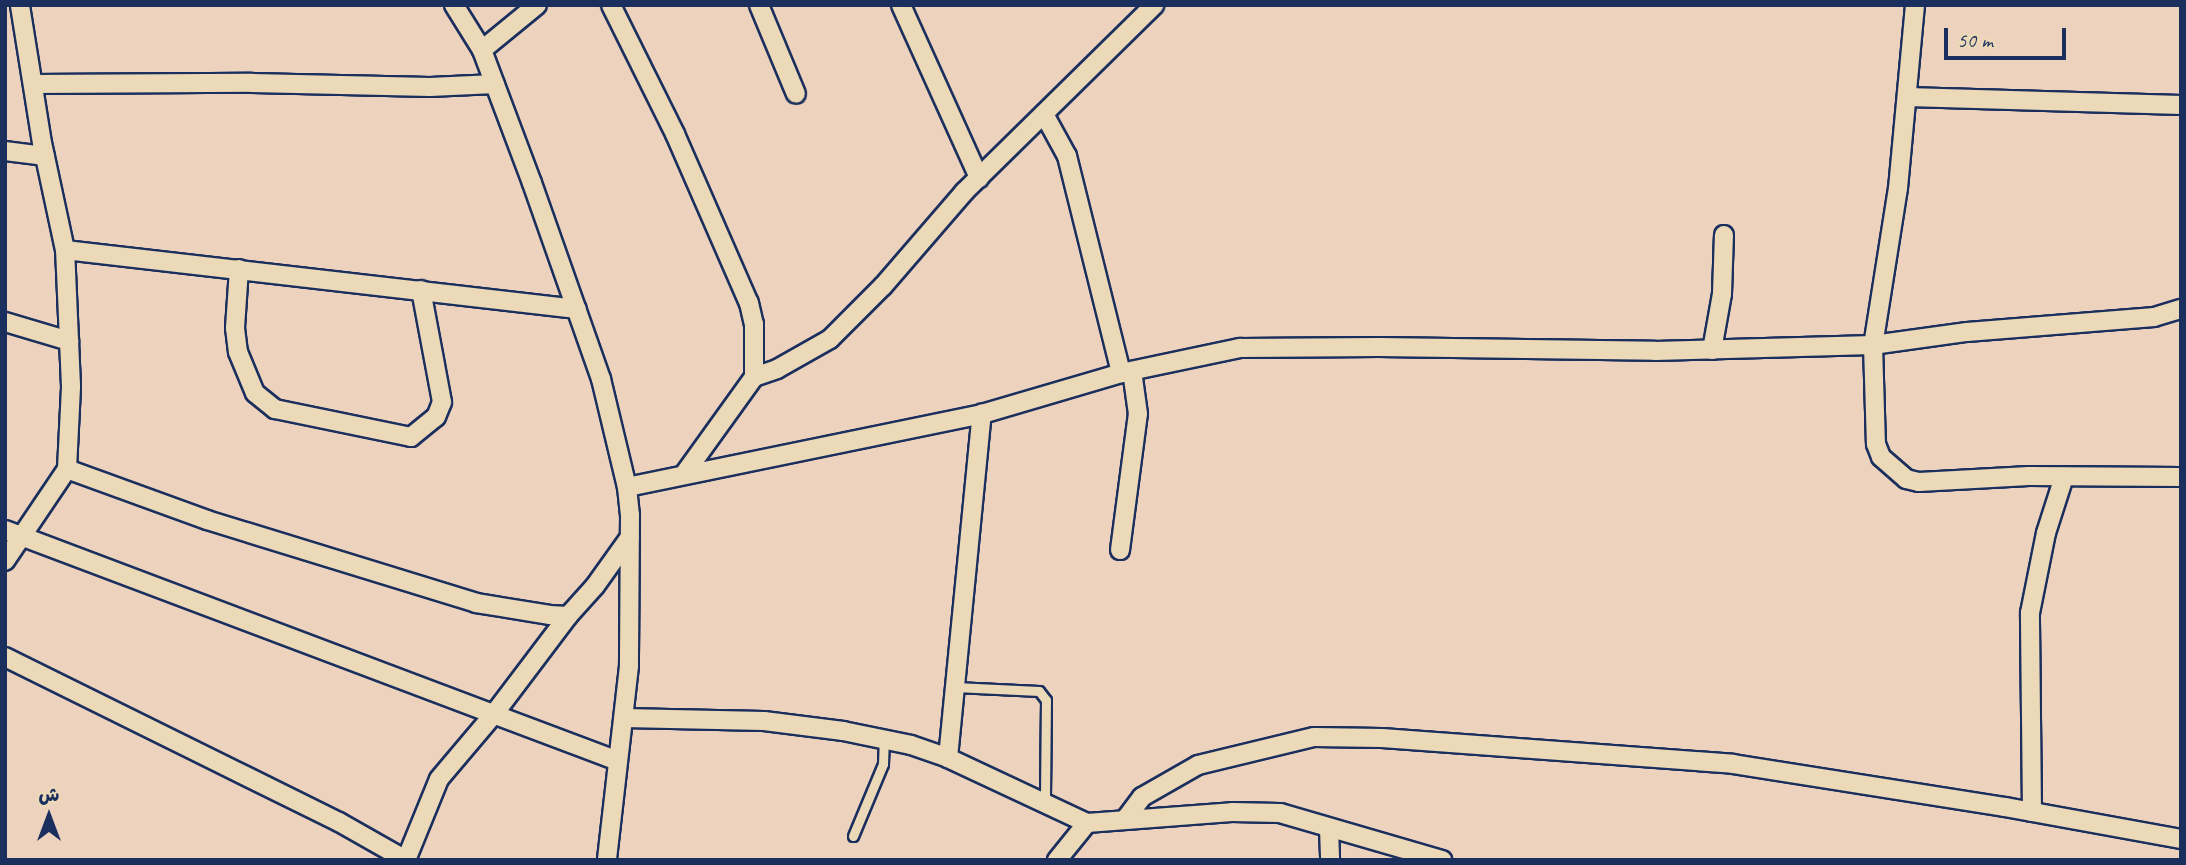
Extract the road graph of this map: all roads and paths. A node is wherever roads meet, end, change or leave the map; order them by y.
1 (20, 5) edge
2 (454, 5) edge
3 (537, 5) edge
4 (611, 5) edge
5 (759, 5) edge
6 (901, 5) edge
7 (1154, 5) edge
8 (1915, 5) edge
9 (482, 50) junction
10 (33, 84) junction
11 (495, 84) junction
12 (796, 93) dead end
13 (1908, 97) junction
14 (2181, 105) edge
15 (1044, 114) junction
16 (5, 151) edge
17 (44, 156) junction
18 (979, 178) junction
19 (1724, 235) dead end
20 (65, 250) junction
21 (239, 269) junction
22 (421, 290) junction
23 (577, 309) junction
24 (2181, 309) edge
25 (5, 322) edge
26 (69, 341) junction
27 (1873, 345) junction
28 (1712, 350) junction
29 (1126, 372) junction
30 (754, 377) junction
31 (982, 414) junction
32 (67, 469) junction
33 (685, 473) junction
34 (2064, 477) junction
35 (2181, 477) edge
36 (628, 486) junction
37 (13, 534) edge
38 (630, 537) junction
39 (1120, 550) dead end
40 (5, 561) edge
41 (568, 616) junction
42 (5, 657) edge
43 (955, 687) junction
44 (494, 714) junction
45 (624, 718) junction
46 (884, 740) junction
47 (948, 758) junction
48 (618, 761) junction
49 (1045, 803) junction
50 (2032, 812) junction
51 (1127, 817) junction
52 (1087, 823) junction
53 (1329, 828) junction
54 (853, 836) dead end
55 (2181, 839) edge
56 (607, 860) edge
57 (1057, 860) edge
58 (1330, 860) edge
59 (1442, 860) edge

1 - 10 street
2 - 9 street
3 - 9 street
4 - 30 street
5 - 12 street
6 - 18 street
7 - 15 street
8 - 13 street
9 - 11 street
10 - 11 street
10 - 17 street
11 - 23 street
13 - 14 street
13 - 27 street
15 - 18 street
15 - 29 street
16 - 17 street
17 - 20 street
18 - 30 street
19 - 28 street
20 - 21 street
20 - 26 street
21 - 22 street
21 - 22 street
22 - 23 street
23 - 36 street
24 - 27 street
25 - 26 street
26 - 32 street
27 - 28 street
27 - 34 street
28 - 29 street
29 - 31 street
29 - 39 street
30 - 33 street
31 - 33 street
31 - 43 street
32 - 37 street
32 - 41 street
33 - 36 street
34 - 35 street
34 - 50 street
36 - 38 street
37 - 40 street
37 - 44 street
38 - 41 street
38 - 45 street
41 - 44 street
42 - 44 street
43 - 47 street
43 - 49 lane
44 - 48 street
45 - 46 street
45 - 48 street
46 - 47 street
46 - 54 lane
47 - 49 street
48 - 56 street
49 - 52 street
50 - 51 street
50 - 55 street
51 - 52 street
51 - 53 street
52 - 57 street
53 - 58 street
53 - 59 street

